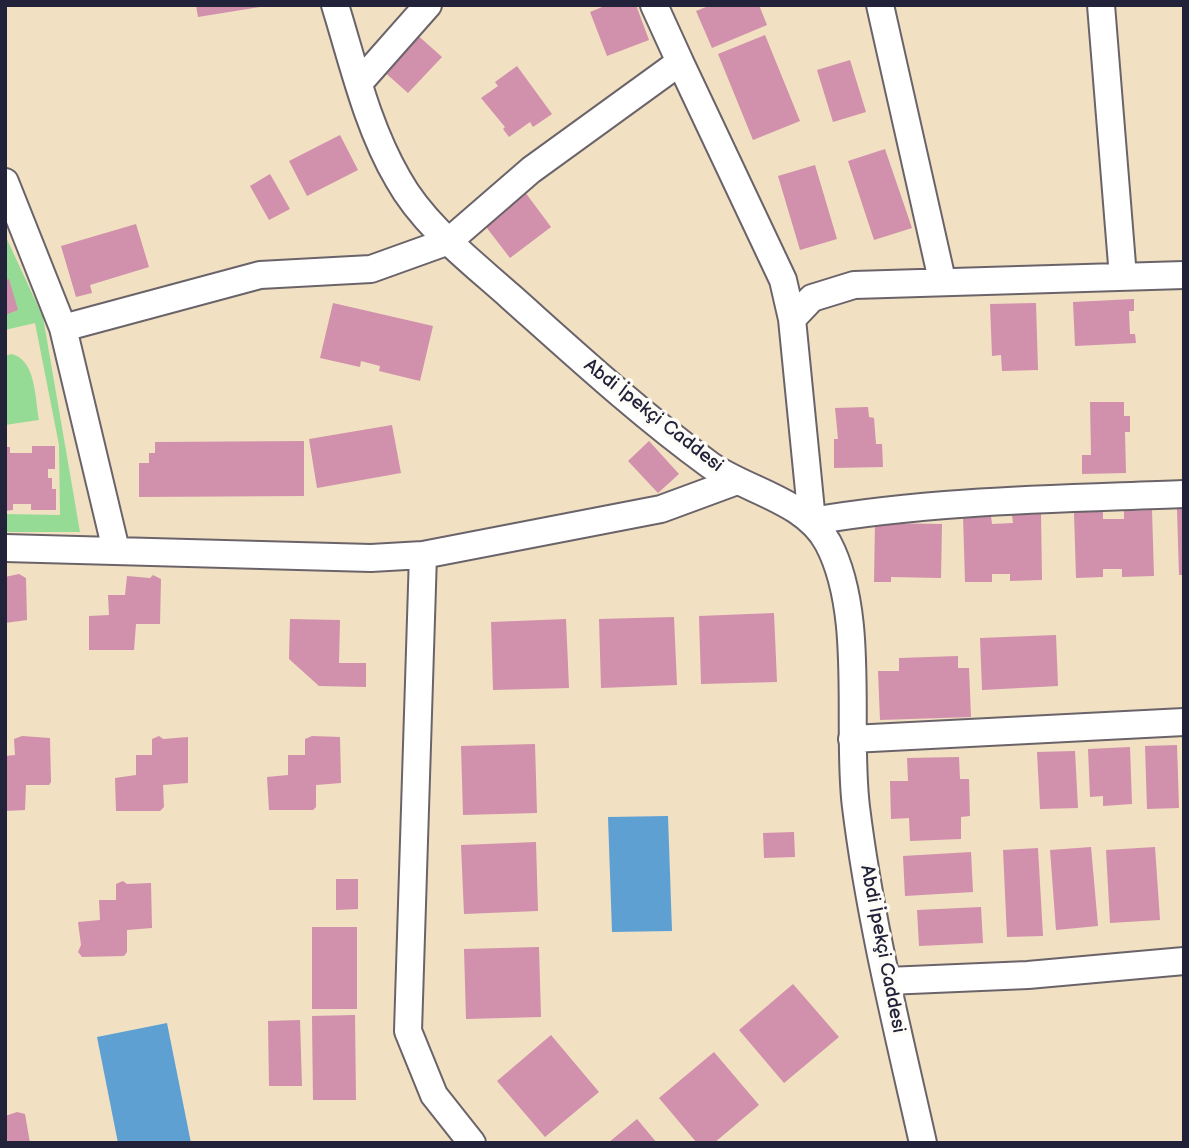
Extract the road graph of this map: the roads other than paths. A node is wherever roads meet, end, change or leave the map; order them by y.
1 (335, 5) edge
2 (428, 5) edge
3 (654, 5) edge
4 (880, 5) edge
5 (1101, 5) edge
6 (680, 62) junction
7 (359, 83) junction
8 (5, 182) edge
9 (449, 241) junction
10 (1184, 275) edge
11 (1123, 277) junction
12 (942, 280) junction
13 (792, 319) junction
14 (63, 328) junction
15 (737, 481) junction
16 (1184, 494) edge
17 (812, 521) junction
18 (5, 548) edge
19 (116, 550) junction
20 (423, 555) junction
21 (1184, 722) edge
22 (852, 739) junction
23 (1184, 961) edge
24 (887, 981) junction
25 (472, 1143) edge
26 (923, 1143) edge

1 - 7 street, Abdi İpekçi Caddesi
2 - 7 street
3 - 6 street
4 - 12 street
5 - 11 street
6 - 9 street
6 - 13 street
7 - 9 street, Abdi İpekçi Caddesi
8 - 14 street
9 - 14 street
9 - 15 street, Abdi İpekçi Caddesi
10 - 11 street
11 - 12 street
12 - 13 street
13 - 17 street
14 - 19 street
15 - 17 street, Abdi İpekçi Caddesi
15 - 20 street
16 - 17 street
17 - 22 street, Abdi İpekçi Caddesi
18 - 19 street
19 - 20 street
20 - 25 street
21 - 22 street
22 - 24 street, Abdi İpekçi Caddesi
23 - 24 street
24 - 26 street, Abdi İpekçi Caddesi

